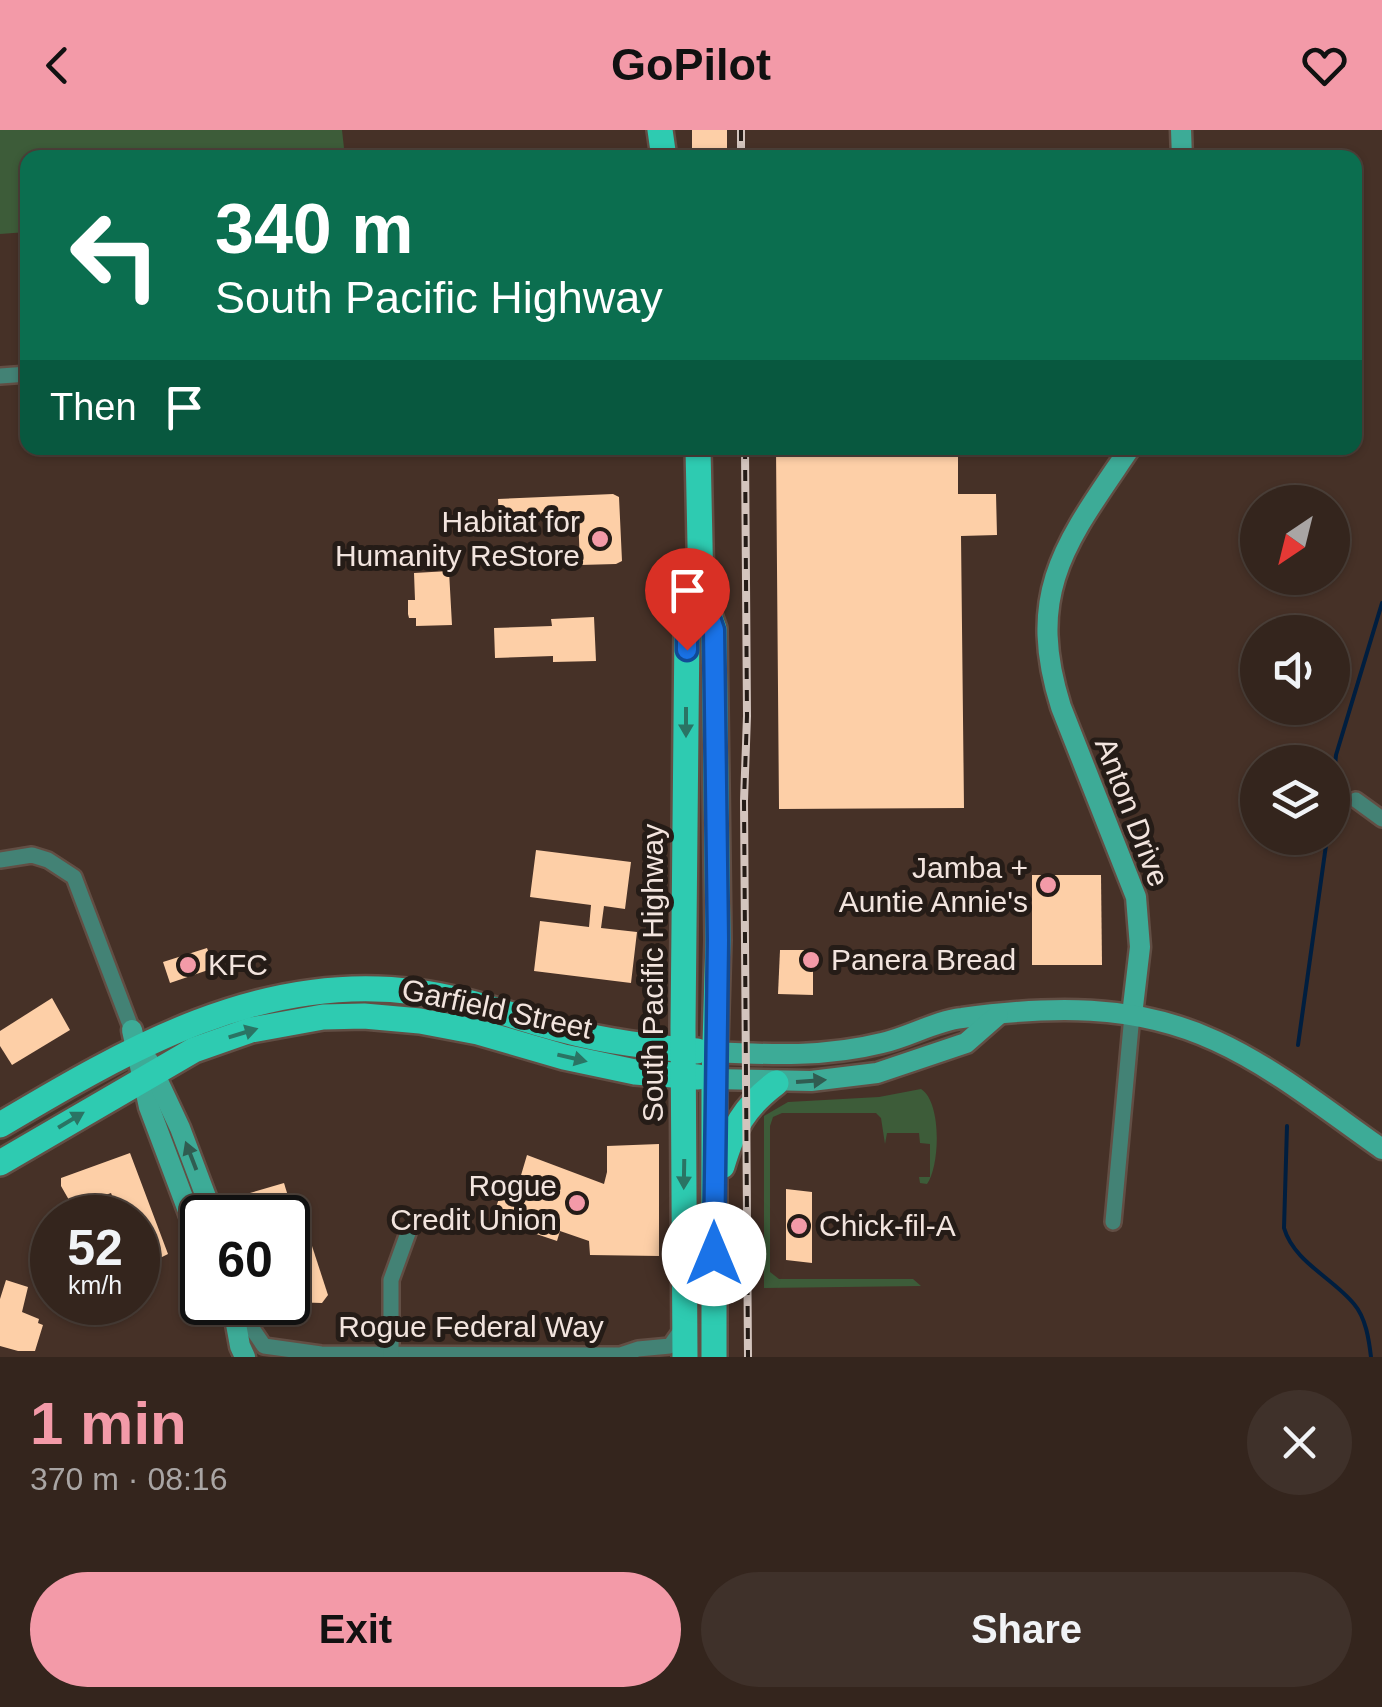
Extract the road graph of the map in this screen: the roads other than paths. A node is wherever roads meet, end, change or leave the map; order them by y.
1 (698, 455) edge
2 (1125, 455) edge
3 (701, 592) junction
4 (1356, 800) dead end
5 (1382, 819) edge
6 (0, 860) edge
7 (1132, 1014) junction
8 (998, 1016) junction
9 (136, 1041) junction
10 (683, 1050) junction
11 (715, 1052) junction
12 (148, 1075) junction
13 (685, 1076) junction
14 (714, 1078) junction
15 (776, 1083) junction
16 (0, 1125) edge
17 (1382, 1149) edge
18 (0, 1162) edge
19 (714, 1190) junction
20 (182, 1195) edge
21 (205, 1195) edge
22 (1113, 1222) dead end
23 (408, 1233) dead end
24 (685, 1320) junction
25 (228, 1325) edge
26 (236, 1325) edge
27 (249, 1325) edge
28 (250, 1325) edge
29 (391, 1355) edge
30 (237, 1356) edge
31 (318, 1356) edge
32 (624, 1356) edge
33 (685, 1357) edge
34 (714, 1357) edge

1 - 3 main road, South Pacific Highway
2 - 7 main road, Anton Drive
3 -> 10 main road, South Pacific Highway
3 - 11 main road, South Pacific Highway
4 - 5 street
6 - 9 street
7 - 8 main road, Garfield Street
7 - 17 main road, Garfield Street
7 - 22 street, Anton Drive
8 - 11 main road, Garfield Street
15 -> 8 main road, Garfield Street
9 - 10 main road, Garfield Street
9 - 12 main road
9 - 16 main road, Garfield Street
10 - 11 main road, Garfield Street
10 - 13 main road, South Pacific Highway
11 - 14 main road, South Pacific Highway
12 -> 13 main road, Garfield Street
18 -> 12 main road, Garfield Street
12 - 20 main road
21 -> 12 main road
13 - 14 main road, Garfield Street
13 -> 24 main road, South Pacific Highway
14 - 15 main road, Garfield Street
14 - 19 main road, South Pacific Highway
15 - 19 main road
19 - 34 main road, South Pacific Highway
23 - 29 street
24 - 32 street, Rogue Federal Way
24 - 33 main road, South Pacific Highway
25 - 30 main road
26 - 30 main road
27 - 30 main road
28 - 31 street, Rogue Federal Way
29 - 31 street, Rogue Federal Way
29 - 32 street, Rogue Federal Way

